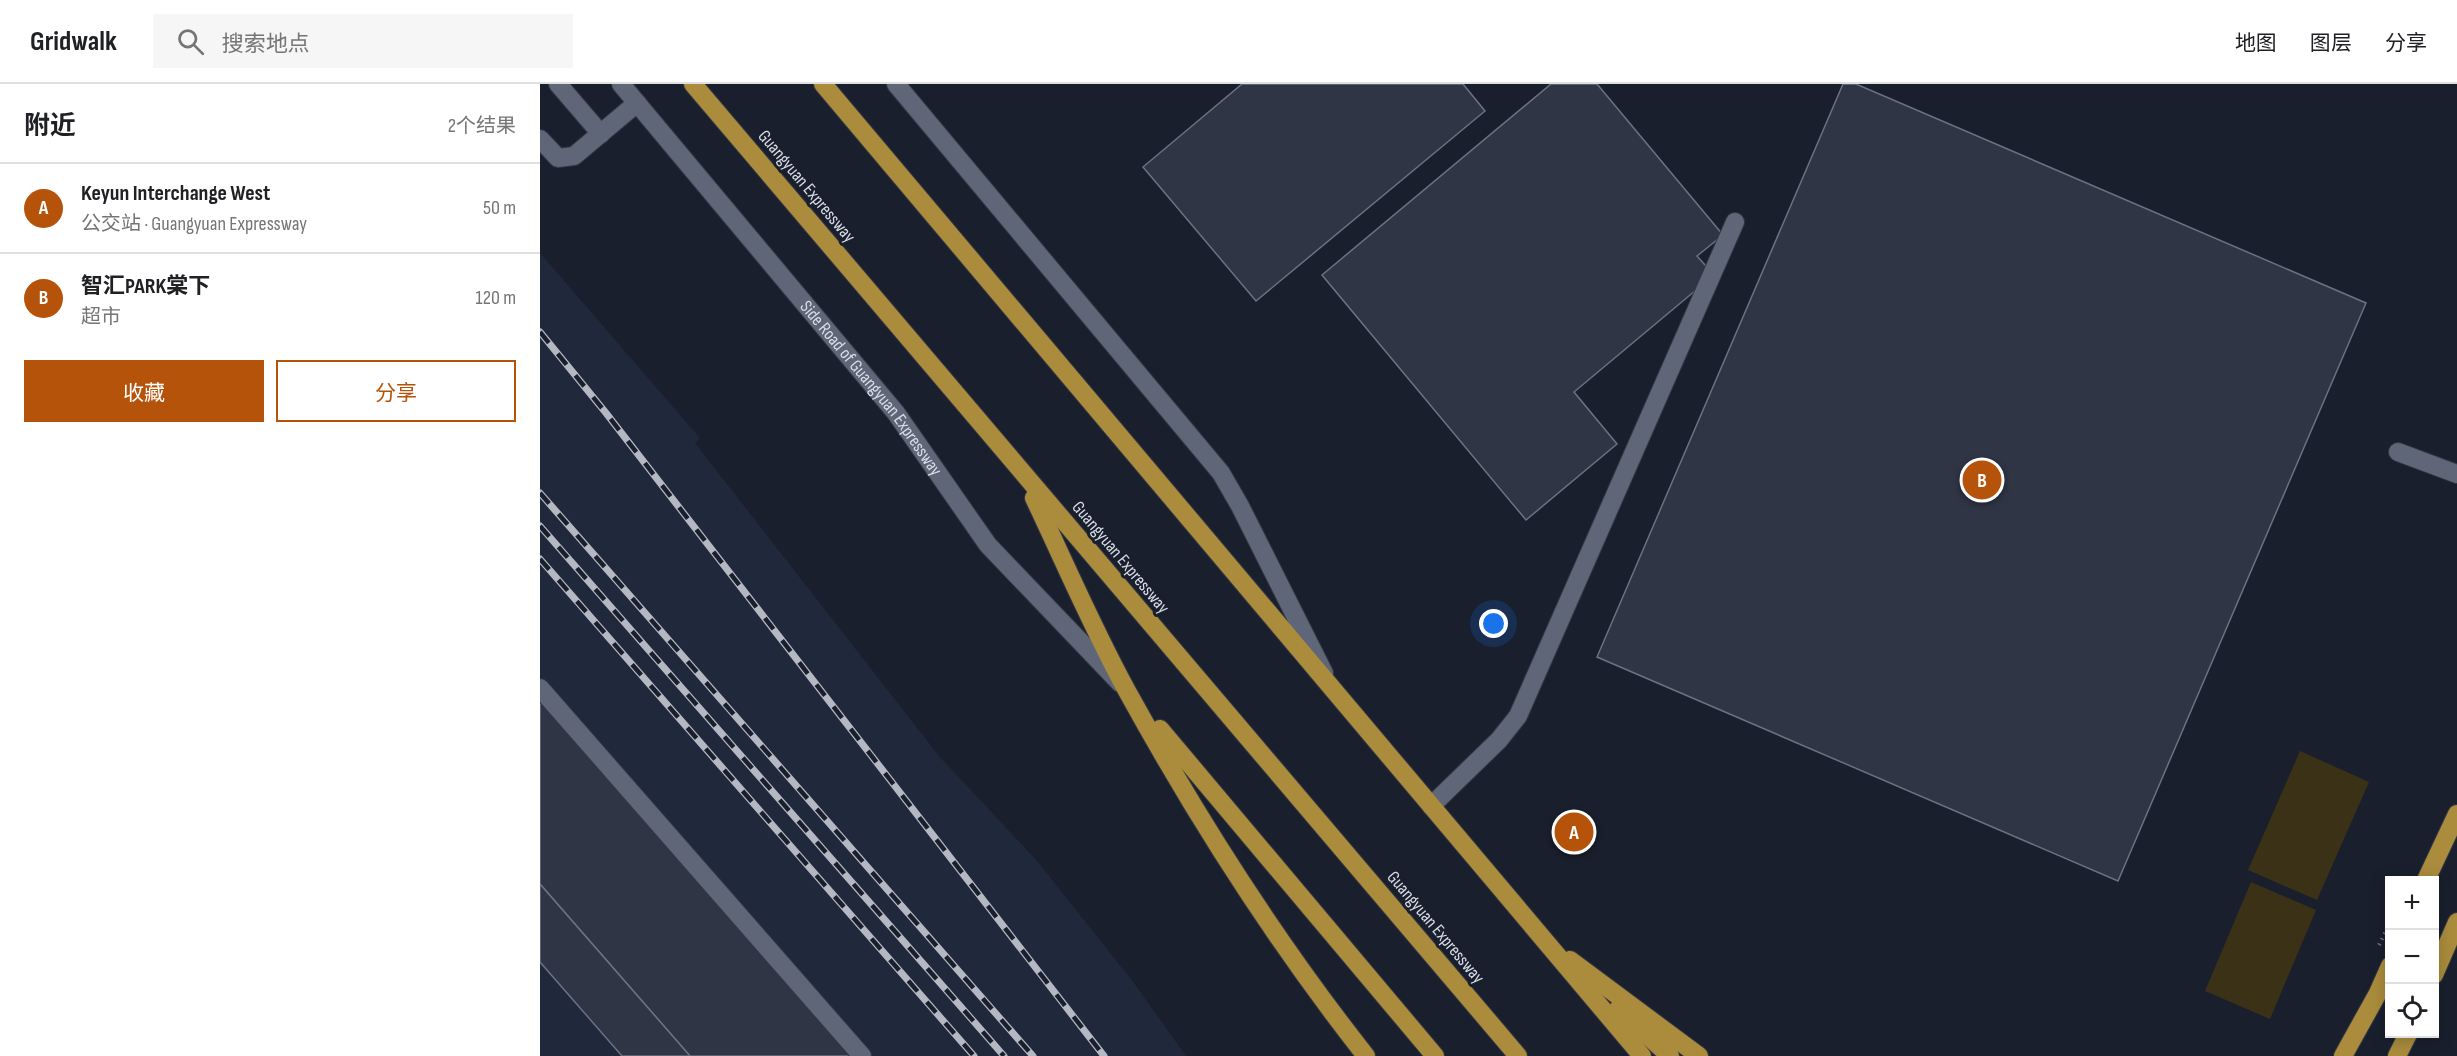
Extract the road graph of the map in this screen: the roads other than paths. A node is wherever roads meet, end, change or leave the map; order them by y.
1 (558, 84) edge
2 (621, 84) edge
3 (693, 84) edge
4 (823, 84) edge
5 (896, 84) edge
6 (637, 103) junction
7 (601, 134) junction
8 (540, 139) edge
9 (1735, 222) dead end
10 (2398, 452) dead end
11 (1023, 474) junction
12 (2457, 474) edge
13 (540, 688) edge
14 (1332, 688) junction
15 (1126, 689) junction
16 (1431, 806) junction
17 (2457, 814) edge
18 (2428, 876) edge
19 (2457, 922) edge
20 (1545, 941) junction
21 (2439, 963) edge
22 (2385, 977) edge
23 (2406, 1038) edge
24 (862, 1056) edge
25 (1366, 1056) edge
26 (1435, 1056) edge
27 (1518, 1056) edge
28 (1642, 1056) edge
29 (1670, 1056) edge
30 (1699, 1056) edge
31 (2343, 1056) edge
32 (2397, 1056) edge

1 - 7 street
2 - 6 street, Side Road of Guangyuan Expressway
3 - 11 highway, Guangyuan Expressway
4 - 14 highway
5 - 14 street
6 - 7 street
6 - 15 street, Side Road of Guangyuan Expressway
7 - 8 street
9 - 16 street
10 - 12 street
11 - 15 highway
11 - 27 highway, Guangyuan Expressway
13 - 24 street
14 - 16 highway
15 - 25 highway
15 - 26 highway
16 - 20 highway
17 - 18 highway
19 - 21 highway
20 - 28 highway
20 - 29 highway
20 - 30 highway
22 - 31 highway
23 - 32 highway

